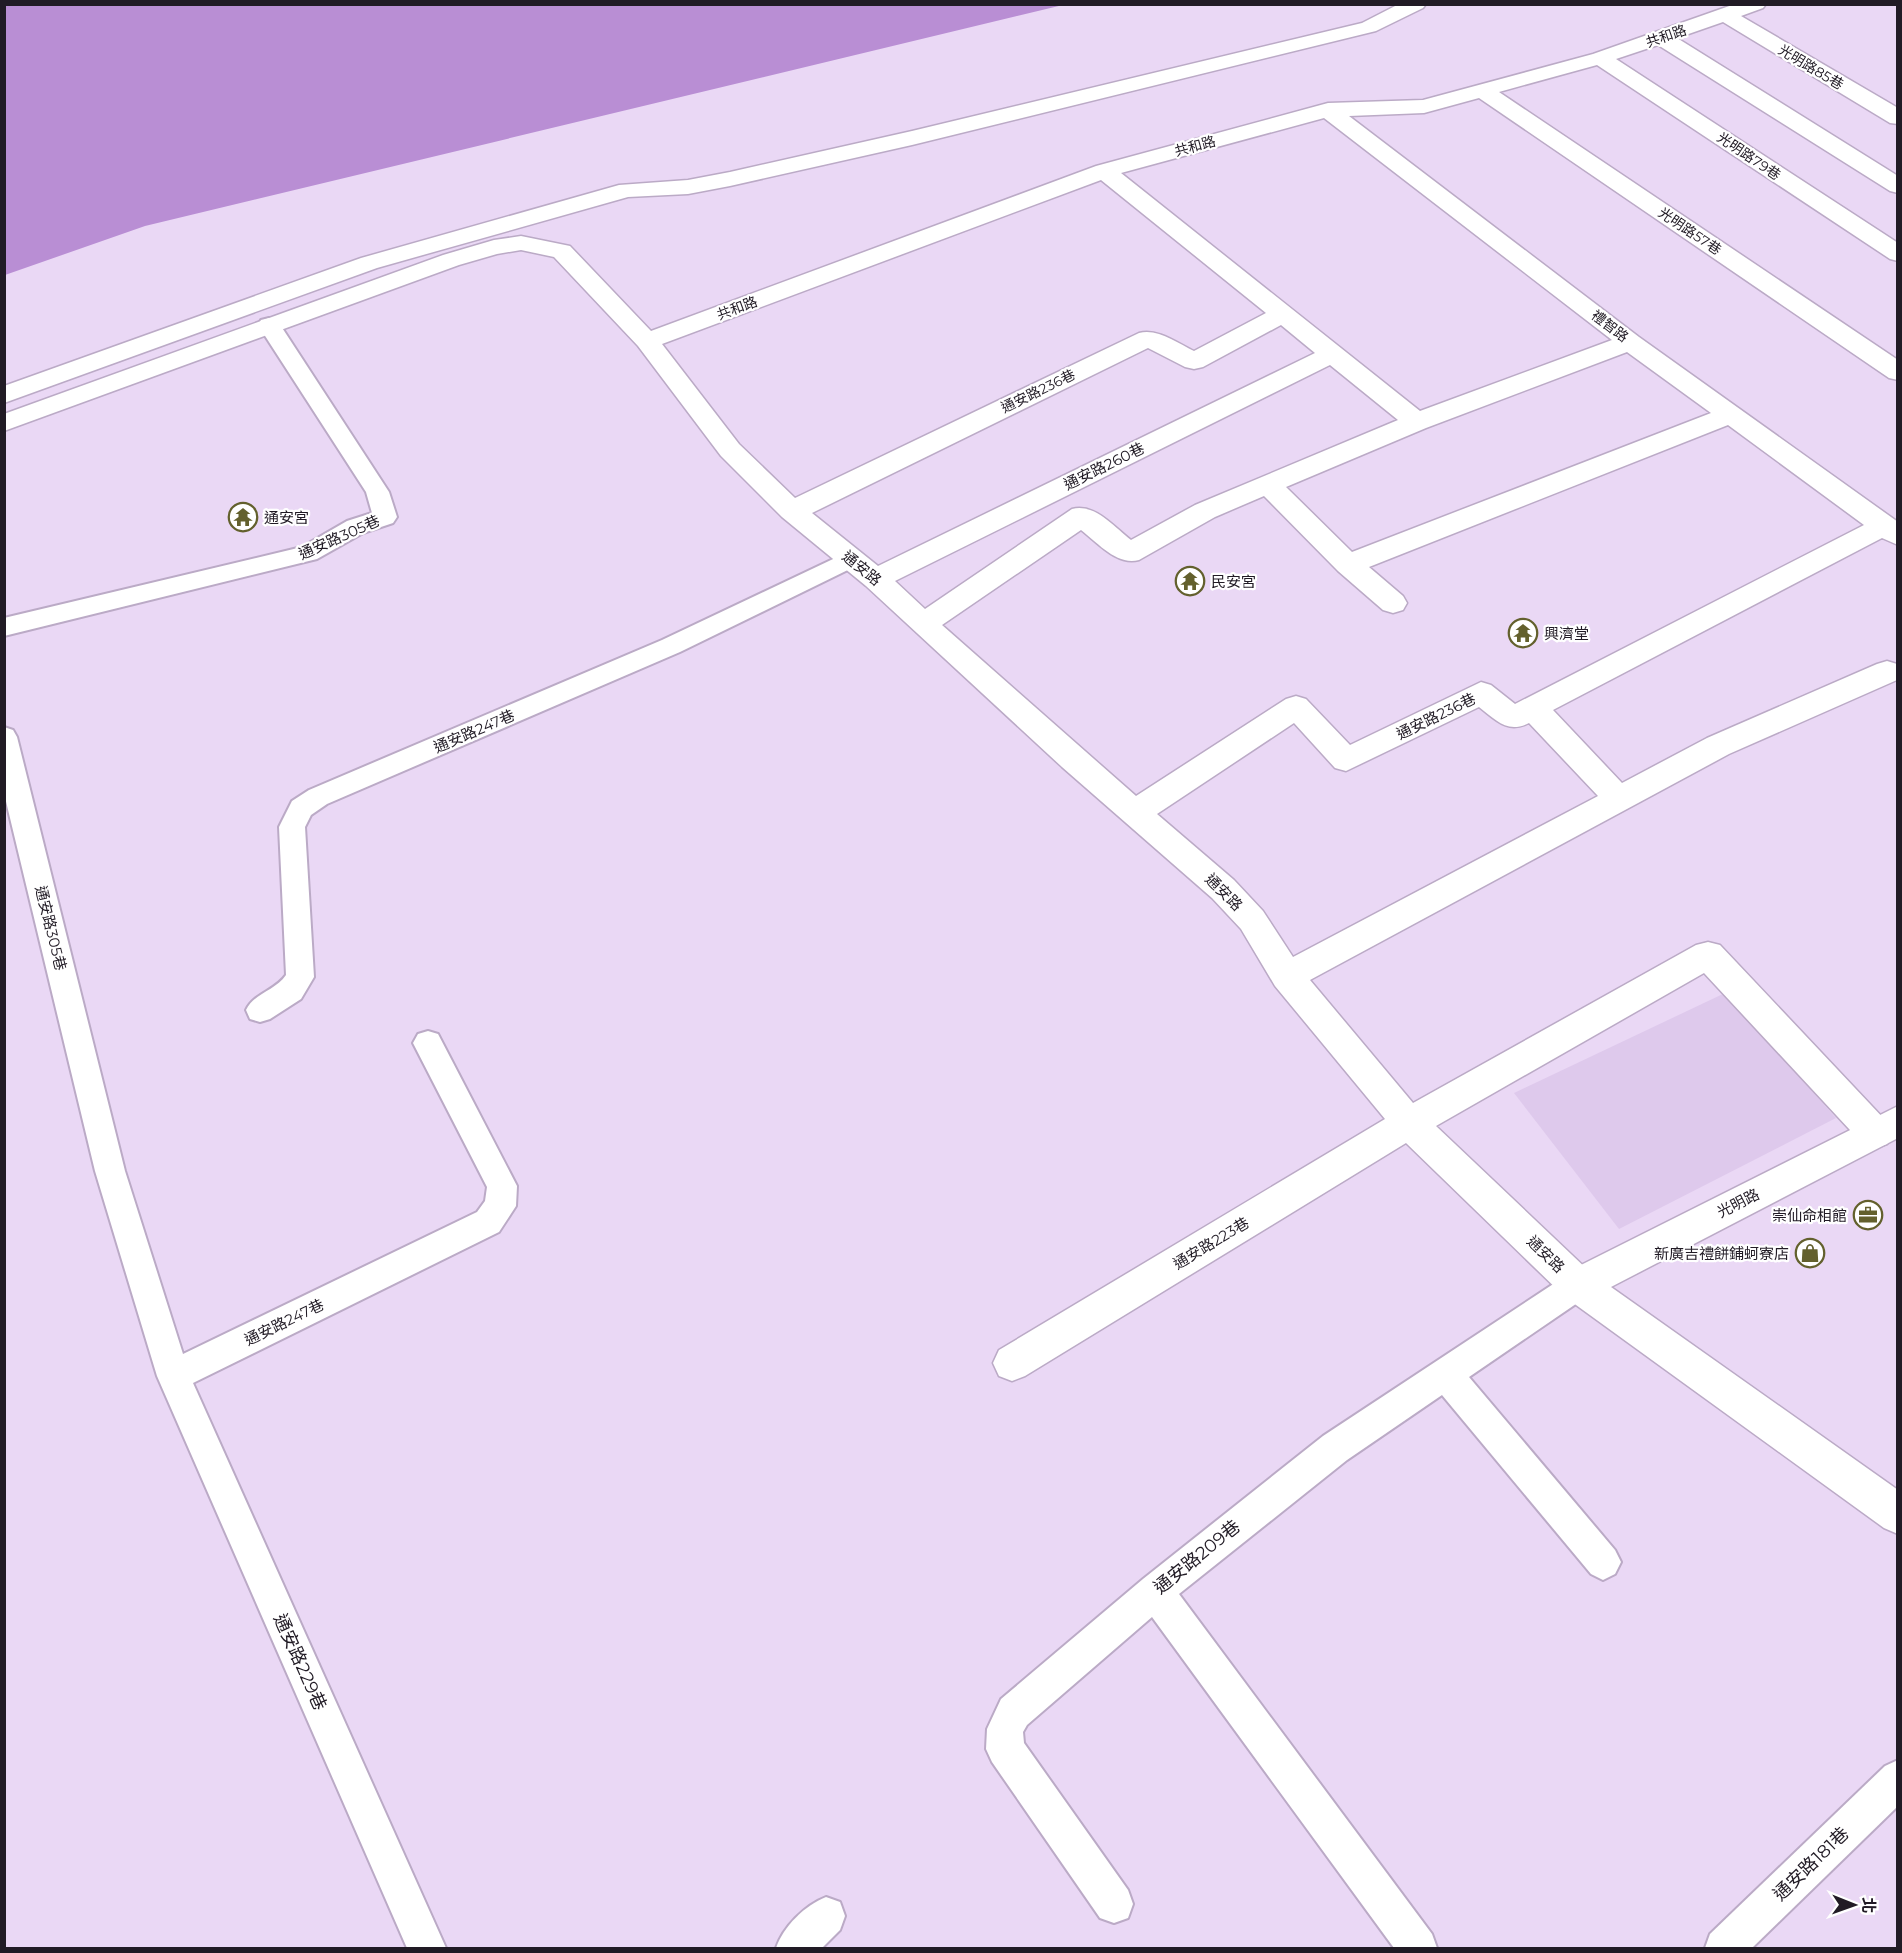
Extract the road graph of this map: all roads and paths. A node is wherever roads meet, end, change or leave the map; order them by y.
1 (1416, 4) edge
2 (1756, 4) edge
3 (1725, 15) junction
4 (1662, 38) junction
5 (1600, 58) junction
6 (1483, 91) junction
7 (1328, 110) junction
8 (1898, 118) edge
9 (1104, 171) junction
10 (1898, 186) edge
11 (1898, 254) edge
12 (1282, 314) junction
13 (268, 325) junction
14 (647, 341) junction
15 (1630, 342) junction
16 (1332, 354) junction
17 (1898, 372) edge
18 (4, 394) edge
19 (1730, 415) junction
20 (1417, 422) junction
21 (4, 423) edge
22 (1268, 484) junction
23 (792, 511) junction
24 (1890, 531) edge
25 (850, 559) junction
26 (1348, 564) junction
27 (876, 579) junction
28 (1393, 603) dead end
29 (923, 624) junction
30 (4, 627) edge
31 (1887, 672) dead end
32 (1533, 708) junction
33 (4, 737) edge
34 (1619, 799) junction
35 (1136, 812) junction
36 (1287, 976) junction
37 (260, 1010) dead end
38 (428, 1043) dead end
39 (1409, 1123) junction
40 (1886, 1127) edge
41 (1578, 1285) junction
42 (1012, 1363) dead end
43 (1445, 1373) junction
44 (173, 1376) junction
45 (1898, 1514) edge
46 (1603, 1562) dead end
47 (1155, 1591) junction
48 (1898, 1779) edge
49 (1114, 1904) dead end
50 (826, 1916) dead end
51 (427, 1948) edge
52 (795, 1948) edge
53 (1418, 1948) edge
54 (1724, 1948) edge

1 - 18 street
2 - 3 street, 共和路
3 - 4 street, 共和路
3 - 8 street, 光明路85巷
4 - 5 street, 共和路
4 - 10 street
5 - 6 street, 共和路
5 - 11 street, 光明路79巷
6 - 7 street, 共和路
6 - 17 street, 光明路57巷
7 - 9 street, 共和路
7 - 15 street, 禮智路
9 - 12 street
9 - 14 street, 共和路
12 - 16 street
12 - 23 street, 通安路236巷
13 - 14 street, 通安路
13 - 21 street
13 - 30 lane, 通安路305巷
14 - 23 street, 通安路
15 - 19 street, 禮智路
15 - 20 street
16 - 20 street
16 - 27 street, 通安路260巷
19 - 24 street, 禮智路
19 - 26 street
20 - 22 street
22 - 26 street
22 - 29 street
23 - 25 street, 通安路
24 - 32 street, 通安路236巷
25 - 27 street, 通安路
25 - 37 lane, 通安路247巷
26 - 28 street
27 - 29 street, 通安路
29 - 35 street, 通安路
31 - 34 street
32 - 34 street
32 - 35 street, 通安路236巷
33 - 44 lane, 通安路305巷
34 - 36 street
35 - 36 street, 通安路
36 - 39 street, 通安路
38 - 44 lane, 通安路247巷
39 - 40 street, 通安路223巷
39 - 41 street, 通安路
39 - 42 street, 通安路223巷
40 - 41 street, 光明路
41 - 43 lane, 通安路209巷
41 - 45 street, 通安路
43 - 46 lane
43 - 47 lane, 通安路209巷
44 - 51 lane, 通安路229巷
47 - 49 lane, 通安路209巷
47 - 53 lane
48 - 54 lane, 通安路181巷
50 - 52 lane

